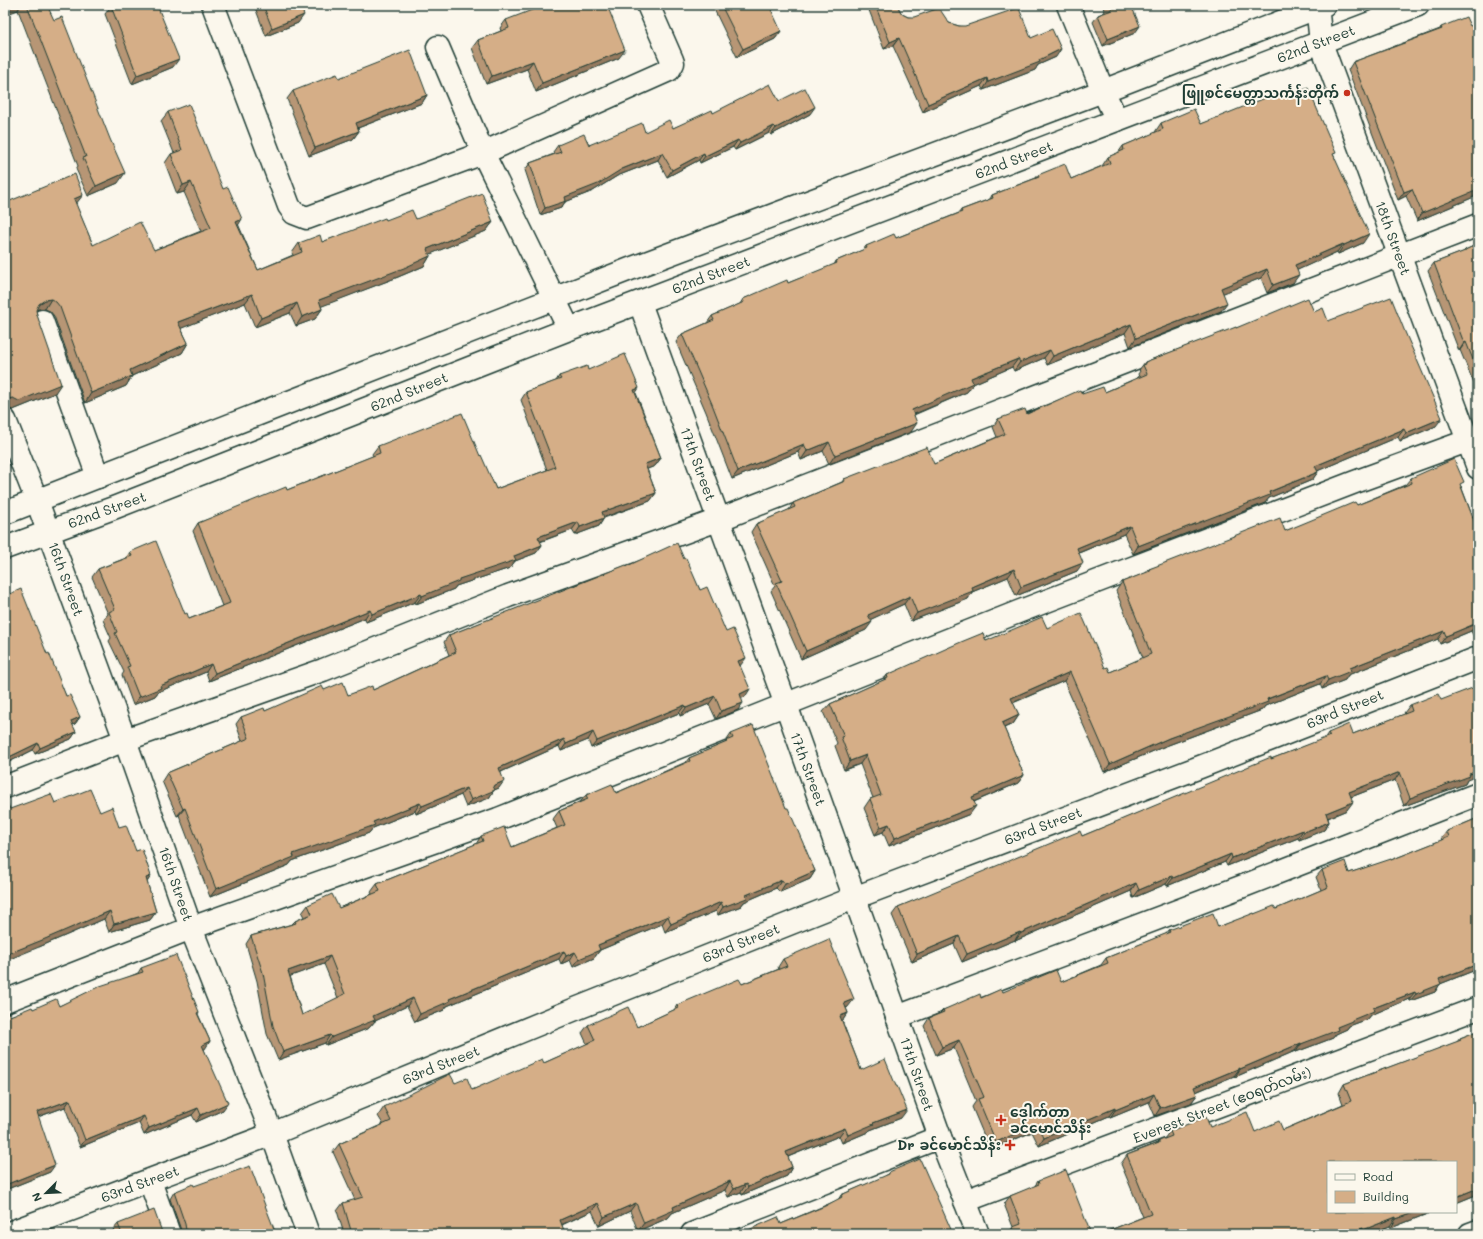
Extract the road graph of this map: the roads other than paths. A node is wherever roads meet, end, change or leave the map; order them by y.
1 (213, 5) edge
2 (648, 5) edge
3 (928, 5) edge
4 (942, 5) edge
5 (1005, 5) edge
6 (1068, 5) edge
7 (1418, 5) edge
8 (1320, 6) edge
9 (905, 13) dead end
10 (1321, 42) junction
11 (438, 47) dead end
12 (1103, 91) junction
13 (1117, 120) junction
14 (483, 153) junction
15 (1478, 225) edge
16 (1399, 255) junction
17 (554, 299) junction
18 (640, 303) junction
19 (42, 321) dead end
20 (569, 329) junction
21 (5, 420) edge
22 (1473, 439) edge
23 (1478, 468) edge
24 (98, 477) junction
25 (37, 501) junction
26 (5, 513) edge
27 (718, 520) junction
28 (48, 531) junction
29 (5, 548) edge
30 (1478, 658) edge
31 (786, 705) junction
32 (125, 740) junction
33 (5, 787) edge
34 (1478, 794) edge
35 (854, 898) junction
36 (191, 928) junction
37 (5, 1001) edge
38 (1478, 1008) edge
39 (898, 1017) junction
40 (272, 1134) junction
41 (940, 1136) junction
42 (150, 1181) junction
43 (965, 1201) junction
44 (31, 1230) edge
45 (1478, 1231) edge
46 (6, 1234) edge
47 (169, 1234) edge
48 (308, 1234) edge
49 (692, 1234) edge
50 (978, 1234) edge
51 (1470, 1234) edge

1 - 14 street
2 - 14 street
3 - 9 street
4 - 5 street
6 - 12 street
7 - 10 street, 62nd Street
8 - 10 street, 18th Street
8 - 12 street
10 - 13 street, 62nd Street
10 - 16 street, 18th Street
11 - 14 street
12 - 13 street
12 - 17 street
13 - 18 street, 62nd Street
14 - 17 street
15 - 16 street
16 - 22 street, 18th Street
16 - 27 street
17 - 20 street
17 - 24 street
18 - 20 street, 62nd Street
18 - 27 street, 17th Street
19 - 24 street
20 - 28 street, 62nd Street
21 - 25 street, 16th Street
22 - 23 street, 18th Street
22 - 31 street
24 - 25 street
25 - 26 street
25 - 28 street, 16th Street
27 - 31 street, 17th Street
27 - 32 street
28 - 29 street, 62nd Street
28 - 32 street, 16th Street
30 - 35 street, 63rd Street
31 - 35 street, 17th Street
31 - 36 street
32 - 33 street
32 - 36 street, 16th Street
34 - 39 street
35 - 39 street, 17th Street
35 - 40 street, 63rd Street
36 - 37 street
36 - 40 street, 16th Street
38 - 43 street, Everest Street (ဧ၀ရတ်လမ်း)
39 - 41 street, 17th Street
40 - 42 street, 63rd Street
40 - 48 street, 16th Street
41 - 43 street, 17th Street
41 - 49 street
42 - 44 street, 63rd Street
42 - 47 street
43 - 50 street, 17th Street
44 - 46 street, 63rd Street
45 - 51 street

